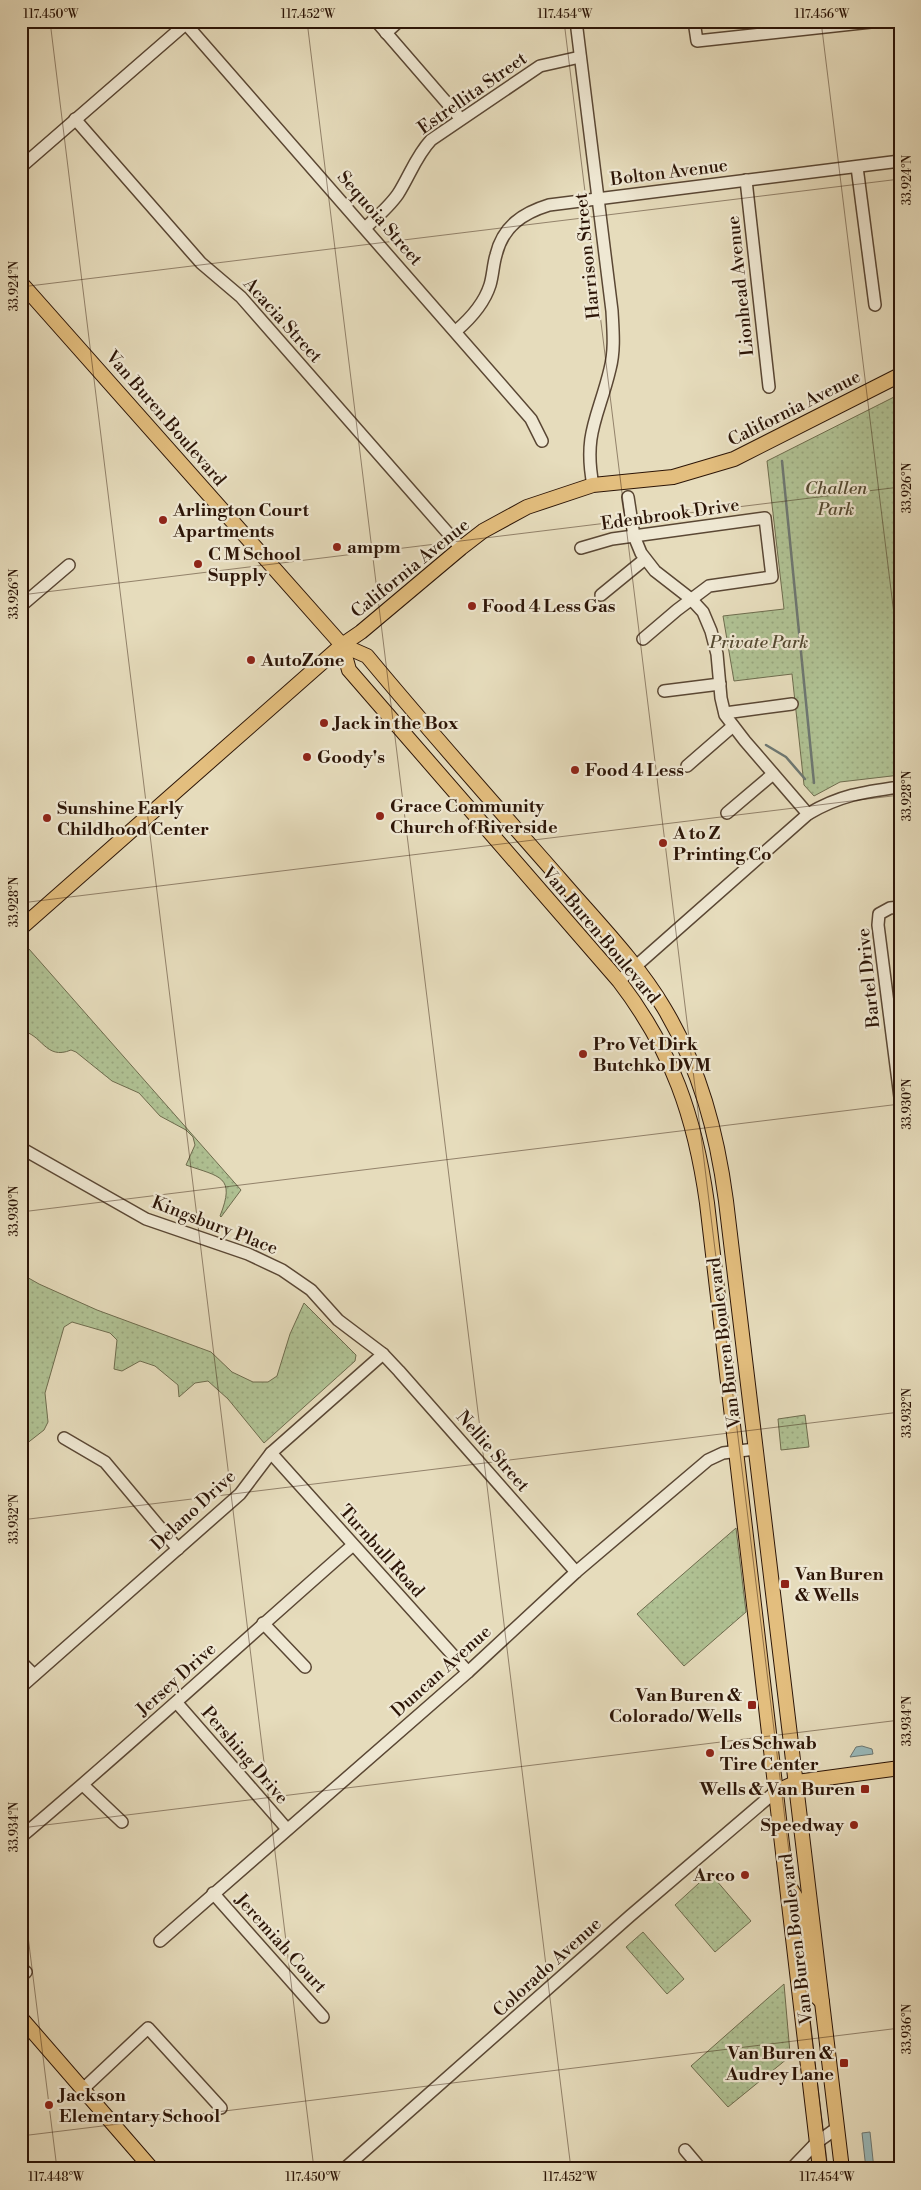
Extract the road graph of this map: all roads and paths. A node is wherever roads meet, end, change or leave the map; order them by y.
1 (376, 21) edge
2 (399, 21) edge
3 (576, 21) edge
4 (694, 21) edge
5 (880, 21) edge
6 (187, 23) edge
7 (386, 33) junction
8 (580, 57) junction
9 (460, 118) junction
10 (75, 119) junction
11 (900, 161) edge
12 (21, 167) edge
13 (857, 167) junction
14 (746, 180) junction
15 (599, 199) junction
16 (365, 228) junction
17 (21, 283) edge
18 (875, 305) dead end
19 (456, 331) junction
20 (900, 375) edge
21 (769, 388) dead end
22 (542, 441) dead end
23 (592, 486) junction
24 (628, 497) dead end
25 (634, 536) junction
26 (461, 548) junction
27 (580, 548) dead end
28 (645, 559) junction
29 (69, 565) dead end
30 (601, 595) dead end
31 (691, 600) junction
32 (21, 606) edge
33 (643, 639) dead end
34 (342, 645) junction
35 (720, 684) junction
36 (664, 691) dead end
37 (792, 704) dead end
38 (725, 713) junction
39 (733, 726) junction
40 (687, 766) dead end
41 (773, 774) junction
42 (900, 787) edge
43 (728, 813) dead end
44 (808, 814) junction
45 (900, 907) edge
46 (21, 928) edge
47 (635, 967) junction
48 (619, 981) junction
49 (650, 1024) junction
50 (696, 1074) junction
51 (899, 1092) edge
52 (900, 1097) edge
53 (21, 1148) edge
54 (700, 1158) junction
55 (729, 1224) junction
56 (382, 1354) junction
57 (64, 1438) dead end
58 (755, 1448) junction
59 (736, 1451) junction
60 (271, 1453) junction
61 (353, 1545) junction
62 (178, 1549) junction
63 (576, 1572) junction
64 (263, 1623) junction
65 (21, 1662) edge
66 (305, 1668) dead end
67 (468, 1672) junction
68 (34, 1676) junction
69 (21, 1687) edge
70 (177, 1703) junction
71 (900, 1768) edge
72 (796, 1782) junction
73 (84, 1785) junction
74 (775, 1792) junction
75 (122, 1822) dead end
76 (287, 1829) junction
77 (21, 1837) edge
78 (785, 1879) junction
79 (213, 1893) junction
80 (160, 1941) dead end
81 (822, 2002) junction
82 (323, 2017) dead end
83 (21, 2018) edge
84 (83, 2090) junction
85 (221, 2108) dead end
86 (837, 2128) junction
87 (816, 2143) junction
88 (685, 2150) dead end
89 (152, 2169) edge
90 (344, 2169) edge
91 (702, 2169) edge
92 (791, 2169) edge
93 (820, 2169) edge
94 (842, 2169) edge

1 - 7 street
2 - 7 street
3 - 8 street, Harrison Street
4 - 5 street
6 - 10 street
6 - 16 street, Sequoia Street
7 - 9 street
8 - 9 street, Estrellita Street
8 - 15 street, Harrison Street
9 - 16 street, Estrellita Street
10 - 12 street
10 - 26 street, Acacia Street
11 - 13 street, Bolton Avenue
13 - 14 street, Bolton Avenue
13 - 18 street
14 - 15 street, Bolton Avenue
14 - 21 street, Lionhead Avenue
15 - 19 street, Bolton Avenue
15 - 23 street, Harrison Street
16 - 19 street, Sequoia Street
17 - 34 main road, Van Buren Boulevard
19 - 22 street, Sequoia Street
20 - 23 main road, California Avenue
23 - 26 main road, California Avenue
24 - 25 street
25 - 27 street, Edenbrook Drive
25 - 28 street
25 - 31 street, Edenbrook Drive
26 - 34 main road, California Avenue
28 - 30 street
28 - 31 street
29 - 32 street
31 - 33 street
31 - 35 street
34 - 46 main road, California Avenue
34 - 47 main road, Van Buren Boulevard
34 - 48 main road, Van Buren Boulevard
35 - 36 street
35 - 38 street
37 - 38 street
38 - 39 street
39 - 40 street
39 - 41 street
41 - 43 street
41 - 44 street
42 - 44 street
44 - 47 street
45 - 51 street, Bartel Drive
47 - 48 street
47 - 50 main road, Van Buren Boulevard
48 - 49 main road, Van Buren Boulevard
49 - 50 main road
49 - 54 main road, Van Buren Boulevard
50 - 55 main road, Van Buren Boulevard
51 - 52 street, Bartel Drive
53 - 56 street, Kingsbury Place
54 - 55 main road
54 - 59 main road, Van Buren Boulevard
55 - 58 main road, Van Buren Boulevard
56 - 60 street, Delano Drive
56 - 63 street, Nellie Street
57 - 62 street
58 - 59 street, Duncan Avenue
58 - 72 main road, Van Buren Boulevard
59 - 63 street, Duncan Avenue
59 - 74 main road, Van Buren Boulevard
60 - 61 street, Turnbull Road
60 - 62 street, Delano Drive
61 - 64 street, Jersey Drive
61 - 67 street, Turnbull Road
62 - 68 street, Delano Drive
63 - 67 street, Duncan Avenue
64 - 66 street
64 - 70 street, Jersey Drive
65 - 68 street
67 - 76 street, Duncan Avenue
68 - 69 street, Delano Drive
70 - 73 street, Jersey Drive
70 - 76 street, Pershing Drive
71 - 72 main road
72 - 74 main road
72 - 81 main road, Van Buren Boulevard
73 - 75 street
73 - 77 street, Jersey Drive
74 - 78 main road, Van Buren Boulevard
74 - 90 street, Colorado Avenue
76 - 79 street, Duncan Avenue
78 - 81 main road
78 - 87 main road, Van Buren Boulevard
79 - 80 street, Duncan Avenue
79 - 82 street, Jeremiah Court
81 - 86 main road, Van Buren Boulevard
83 - 84 main road
84 - 85 street
84 - 89 main road
86 - 87 street
86 - 94 main road, Van Buren Boulevard
87 - 92 street
87 - 93 main road, Van Buren Boulevard
88 - 91 street

